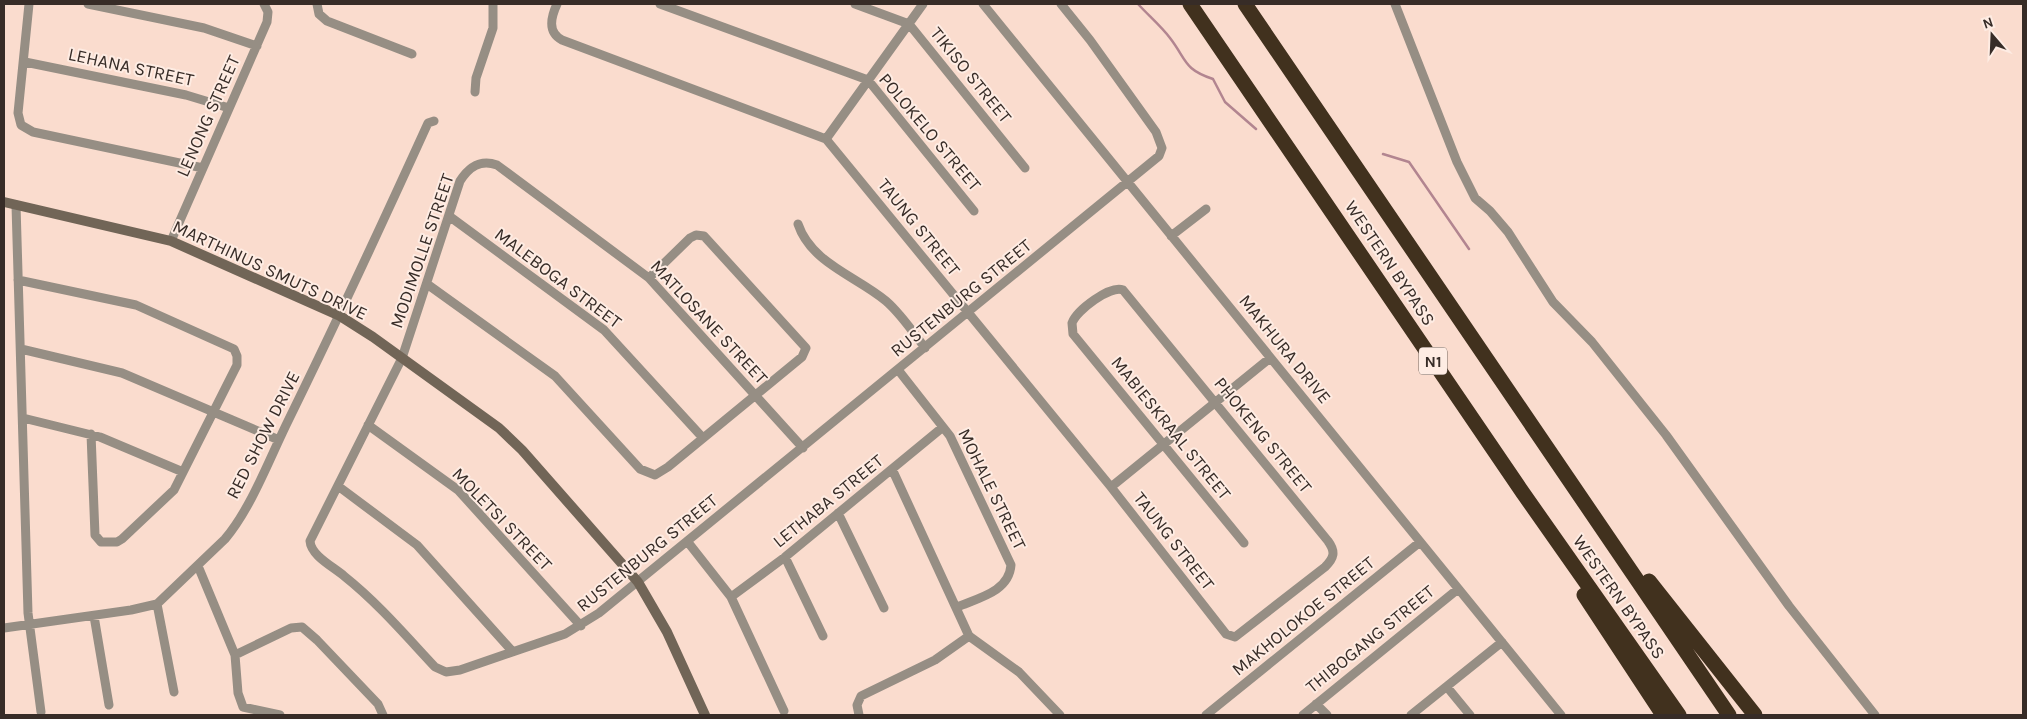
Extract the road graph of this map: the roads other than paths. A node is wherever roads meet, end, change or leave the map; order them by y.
1 (29, 4) edge
2 (88, 4) edge
3 (264, 4) edge
4 (317, 4) edge
5 (493, 4) edge
6 (557, 4) edge
7 (660, 4) edge
8 (855, 4) edge
9 (923, 4) edge
10 (983, 4) edge
11 (1061, 4) edge
12 (1190, 4) edge
13 (1245, 4) edge
14 (1395, 4) edge
15 (909, 24) junction
16 (257, 46) junction
17 (412, 54) dead end
18 (25, 62) junction
19 (868, 80) junction
20 (475, 92) dead end
21 (229, 108) junction
22 (434, 121) dead end
23 (826, 139) junction
24 (483, 162) joint
25 (203, 168) junction
26 (1025, 168) dead end
27 (1128, 183) junction
28 (4, 202) edge
29 (16, 205) junction
30 (1206, 209) dead end
31 (974, 211) dead end
32 (449, 216) junction
33 (798, 224) dead end
34 (1171, 236) junction
35 (171, 241) junction
36 (649, 278) junction
37 (18, 280) junction
38 (427, 284) junction
39 (968, 314) junction
40 (340, 316) junction
41 (1073, 334) joint
42 (925, 348) junction
43 (21, 349) junction
44 (402, 358) junction
45 (1270, 358) junction
46 (899, 371) junction
47 (755, 396) junction
48 (1216, 404) junction
49 (213, 412) junction
50 (23, 418) junction
51 (368, 426) junction
52 (943, 427) junction
53 (91, 434) junction
54 (703, 438) junction
55 (279, 440) junction
56 (1163, 446) junction
57 (803, 448) junction
58 (892, 469) junction
59 (182, 472) junction
60 (1567, 475) junction
61 (338, 486) junction
62 (1111, 487) junction
63 (1523, 493) junction
64 (838, 513) junction
65 (688, 541) junction
66 (1420, 542) junction
67 (1244, 543) dead end
68 (785, 557) junction
69 (198, 566) junction
70 (638, 582) junction
71 (1458, 589) junction
72 (731, 597) junction
73 (158, 604) junction
74 (957, 607) junction
75 (884, 608) dead end
76 (94, 616) junction
77 (28, 624) junction
78 (581, 626) junction
79 (4, 628) edge
80 (1226, 634) joint
81 (823, 636) dead end
82 (969, 636) junction
83 (1502, 642) junction
84 (513, 652) junction
85 (235, 655) junction
86 (1447, 687) junction
87 (174, 692) dead end
88 (1316, 704) junction
89 (108, 706) dead end
90 (41, 712) dead end
91 (784, 712) dead end
92 (280, 715) edge
93 (383, 715) edge
94 (704, 715) edge
95 (859, 715) edge
96 (1060, 715) edge
97 (1206, 715) edge
98 (1303, 715) edge
99 (1327, 715) edge
100 (1411, 715) edge
101 (1470, 715) edge
102 (1561, 715) edge
103 (1662, 715) edge
104 (1680, 715) edge
105 (1730, 715) edge
106 (1755, 715) edge
107 (1875, 715) edge

1 - 18 street
2 - 16 street
3 - 16 street, LENONG STREET
4 - 17 street
5 - 20 street
6 - 23 street
7 - 19 street, POLOKELO STREET
8 - 15 street, TIKISO STREET
9 - 15 street
10 - 27 street, MAKHURA DRIVE
11 - 27 street, RUSTENBURG STREET
12 - 63 highway, WESTERN BYPASS / N1
13 - 60 highway, WESTERN BYPASS
14 - 107 street
15 - 19 street
15 - 26 street, TIKISO STREET
16 - 21 street, LENONG STREET
18 - 21 street, LEHANA STREET
18 - 25 street
19 - 23 street
19 - 31 street, POLOKELO STREET
21 - 25 street, LENONG STREET
22 - 40 street, RED SHOW DRIVE
23 - 39 street, TAUNG STREET
24 - 32 street, MODIMOLLE STREET
24 - 36 street, MATLOSANE STREET
25 - 35 street, LENONG STREET
27 - 34 street, MAKHURA DRIVE
27 - 39 street, RUSTENBURG STREET
28 - 29 street, MARTHINUS SMUTS DRIVE
29 - 35 street, MARTHINUS SMUTS DRIVE
29 - 37 street
30 - 34 street
32 - 38 street, MODIMOLLE STREET
32 - 54 street, MALEBOGA STREET
33 - 42 street
34 - 45 street, MAKHURA DRIVE
35 - 40 street, MARTHINUS SMUTS DRIVE
36 - 47 street, MATLOSANE STREET
36 - 47 street
37 - 43 street
37 - 49 street
38 - 44 street, MODIMOLLE STREET
38 - 54 street
39 - 42 street, RUSTENBURG STREET
39 - 62 street, TAUNG STREET
40 - 44 street, MARTHINUS SMUTS DRIVE
40 - 55 street, RED SHOW DRIVE
41 - 48 street, PHOKENG STREET
41 - 56 street, MABIESKRAAL STREET
42 - 46 street, RUSTENBURG STREET
43 - 49 street
43 - 50 street
44 - 51 street, RUSTENBURG STREET
44 - 70 street, MARTHINUS SMUTS DRIVE
45 - 48 street
45 - 66 street, MAKHURA DRIVE
46 - 52 street, MOHALE STREET
46 - 57 street, RUSTENBURG STREET
47 - 54 street
47 - 57 street, MATLOSANE STREET
48 - 56 street
48 - 80 street, PHOKENG STREET
49 - 55 street
49 - 59 street
50 - 53 street
50 - 77 street
51 - 61 street, RUSTENBURG STREET
51 - 78 street, MOLETSI STREET
52 - 58 street, LETHABA STREET
52 - 74 street, MOHALE STREET
53 - 59 street
53 - 59 street
55 - 69 street, RED SHOW DRIVE
56 - 62 street
56 - 67 street, MABIESKRAAL STREET
57 - 65 street, RUSTENBURG STREET
58 - 64 street, LETHABA STREET
58 - 74 street
60 - 105 highway, WESTERN BYPASS
60 - 106 highway
61 - 84 street
61 - 84 street, RUSTENBURG STREET
62 - 80 street, TAUNG STREET
63 - 103 highway
63 - 104 highway, WESTERN BYPASS / N1
64 - 68 street, LETHABA STREET
64 - 75 street
65 - 70 street, RUSTENBURG STREET
65 - 72 street
66 - 71 street, MAKHURA DRIVE
66 - 97 street, MAKHOLOKOE STREET
68 - 72 street, LETHABA STREET
68 - 81 street
69 - 73 street, RED SHOW DRIVE
69 - 85 street
70 - 78 street, RUSTENBURG STREET
70 - 94 street, MARTHINUS SMUTS DRIVE
71 - 83 street, MAKHURA DRIVE
71 - 88 street, THIBOGANG STREET
72 - 91 street
73 - 76 street
73 - 87 street
74 - 82 street
76 - 77 street
76 - 89 street
77 - 79 street
77 - 90 street
78 - 84 street, RUSTENBURG STREET
82 - 95 street
82 - 96 street
83 - 86 street
83 - 102 street, MAKHURA DRIVE
85 - 92 street
85 - 93 street
86 - 100 street
86 - 101 street
88 - 98 street, THIBOGANG STREET
88 - 99 street

